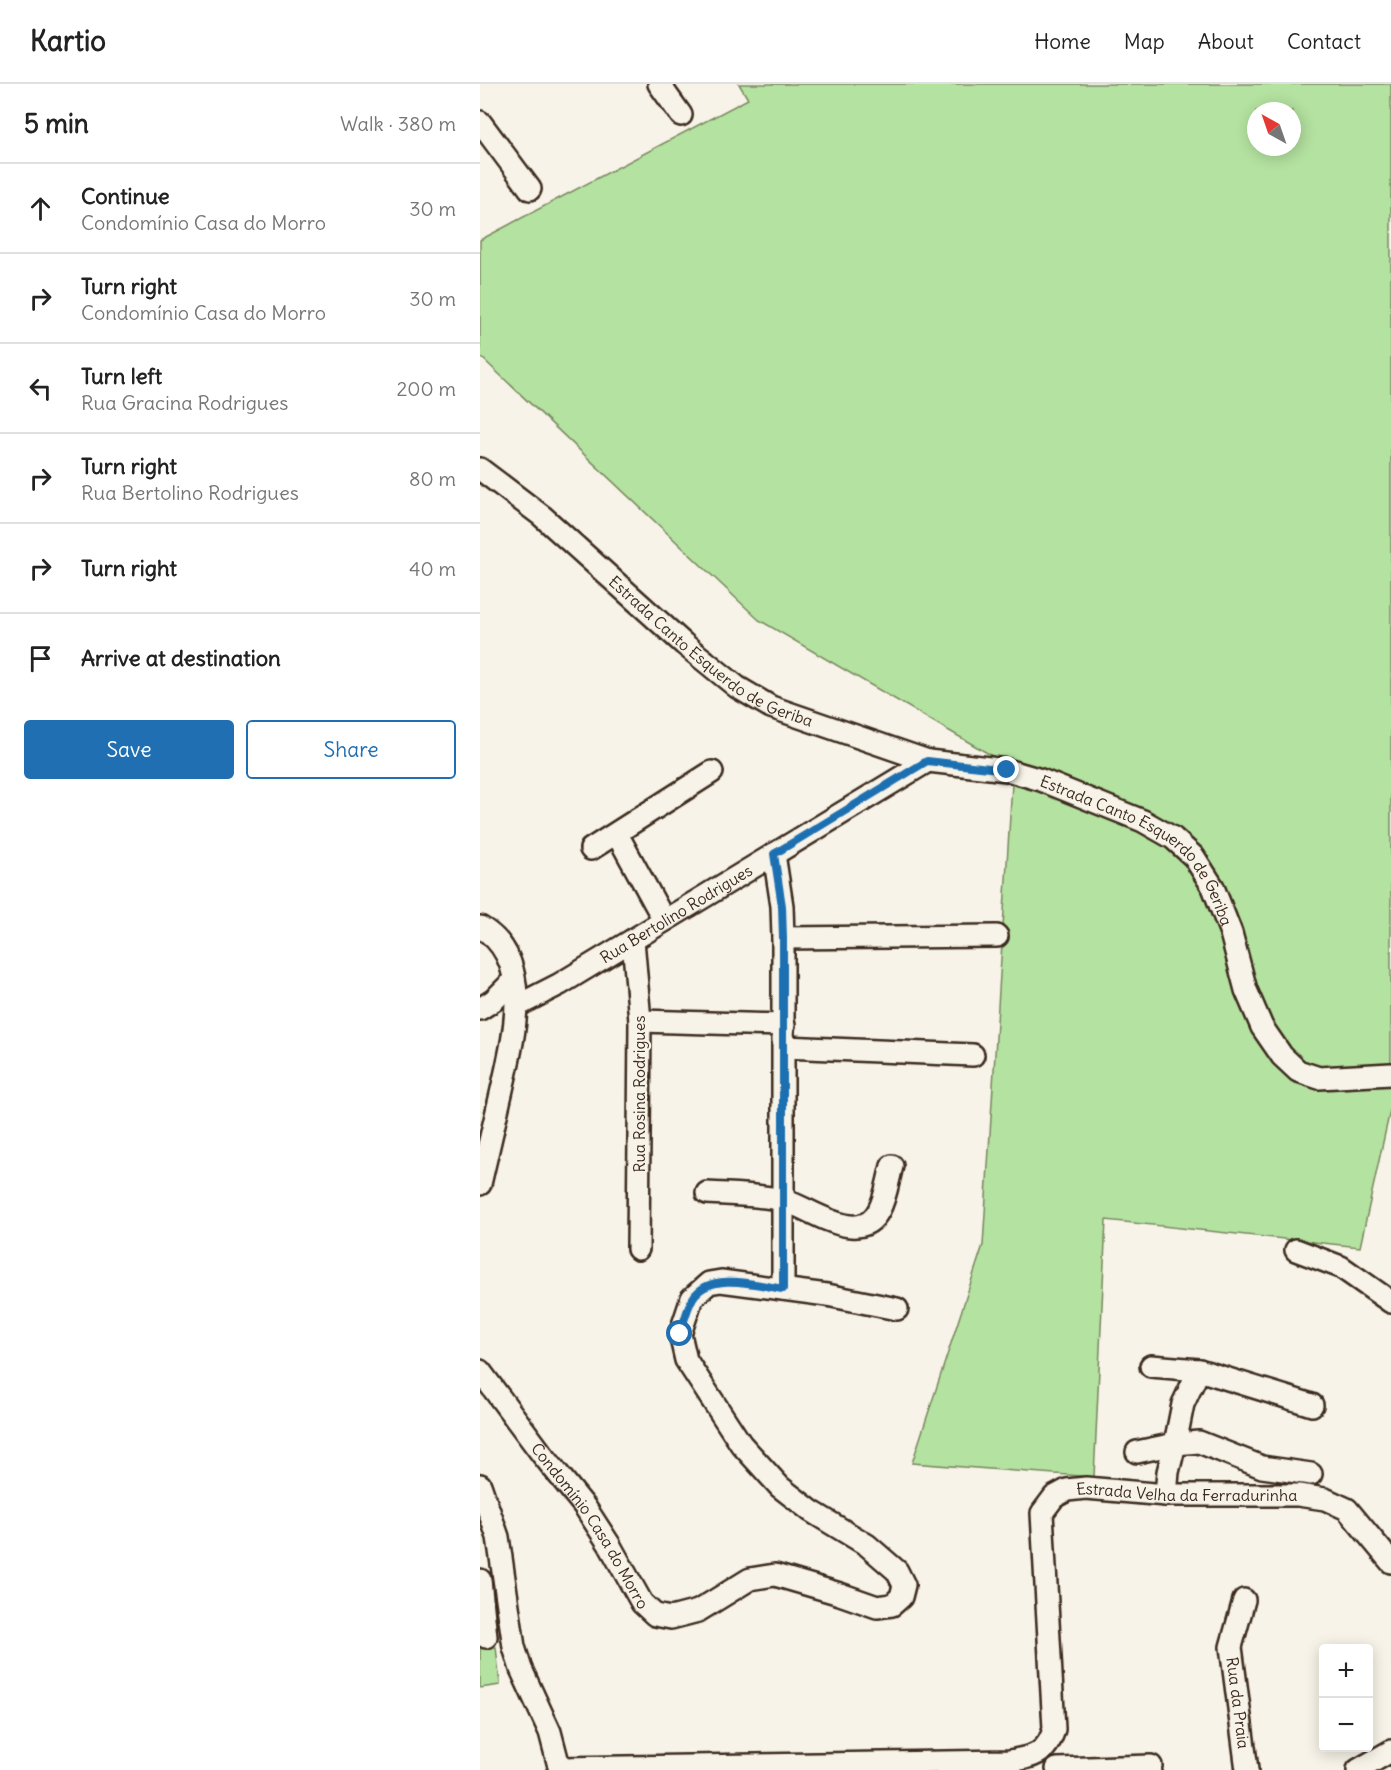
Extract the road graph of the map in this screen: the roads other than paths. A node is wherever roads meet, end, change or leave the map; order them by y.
1 (658, 84) edge
2 (681, 115) dead end
3 (480, 122) edge
4 (530, 189) dead end
5 (480, 469) edge
6 (927, 761) junction
7 (712, 772) dead end
8 (617, 834) junction
9 (591, 849) dead end
10 (774, 854) junction
11 (664, 920) junction
12 (483, 931) edge
13 (998, 936) dead end
14 (783, 938) junction
15 (633, 940) junction
16 (514, 980) junction
17 (517, 1006) junction
18 (480, 1009) edge
19 (640, 1021) junction
20 (784, 1025) junction
21 (784, 1047) junction
22 (973, 1055) dead end
23 (1391, 1074) edge
24 (892, 1166) dead end
25 (480, 1184) edge
26 (707, 1193) dead end
27 (783, 1200) junction
28 (638, 1249) dead end
29 (1296, 1250) dead end
30 (783, 1289) junction
31 (1391, 1302) edge
32 (897, 1309) dead end
33 (1151, 1366) dead end
34 (1199, 1370) junction
35 (480, 1371) edge
36 (1312, 1405) dead end
37 (1175, 1444) junction
38 (1137, 1452) dead end
39 (1311, 1474) dead end
40 (480, 1485) edge
41 (1166, 1495) junction
42 (489, 1542) edge
43 (1391, 1562) edge
44 (505, 1575) junction
45 (480, 1579) edge
46 (1244, 1600) dead end
47 (486, 1637) dead end
48 (1045, 1748) junction
49 (1391, 1751) edge
50 (1151, 1766) dead end
51 (816, 1767) edge
52 (560, 1769) edge
53 (1057, 1769) edge
54 (1103, 1769) edge
55 (1247, 1770) edge
56 (1359, 1770) edge

1 - 2 street
3 - 4 street
5 - 6 street, Estrada Canto Esquerdo de Geriba
6 - 10 street, Rua Bertolino Rodrigues
6 - 23 street, Estrada Canto Esquerdo de Geriba
7 - 8 street
8 - 9 street
8 - 11 street
10 - 11 street, Rua Bertolino Rodrigues
10 - 14 street
11 - 15 street, Rua Bertolino Rodrigues
12 - 16 street
13 - 14 street
14 - 20 street
15 - 17 street, Rua Bertolino Rodrigues
15 - 19 street, Rua Rosina Rodrigues
16 - 17 street
16 - 18 street
17 - 25 street
19 - 20 street
19 - 28 street, Rua Rosina Rodrigues
20 - 21 street
21 - 22 street
21 - 27 street
24 - 27 street
26 - 27 street
27 - 30 street
29 - 31 street
30 - 32 street, Condomínio Casa do Morro
30 - 35 street, Condomínio Casa do Morro
33 - 34 street
34 - 36 street
34 - 37 street
37 - 38 street
37 - 39 street
37 - 41 street
40 - 42 street
41 - 43 street, Estrada Velha da Ferradurinha
41 - 48 street, Estrada Velha da Ferradurinha
42 - 44 street
44 - 45 street
44 - 52 street
45 - 47 street
46 - 55 street, Rua da Praia
48 - 51 street
48 - 53 street
49 - 56 street
50 - 54 street
51 - 52 street
53 - 54 street

